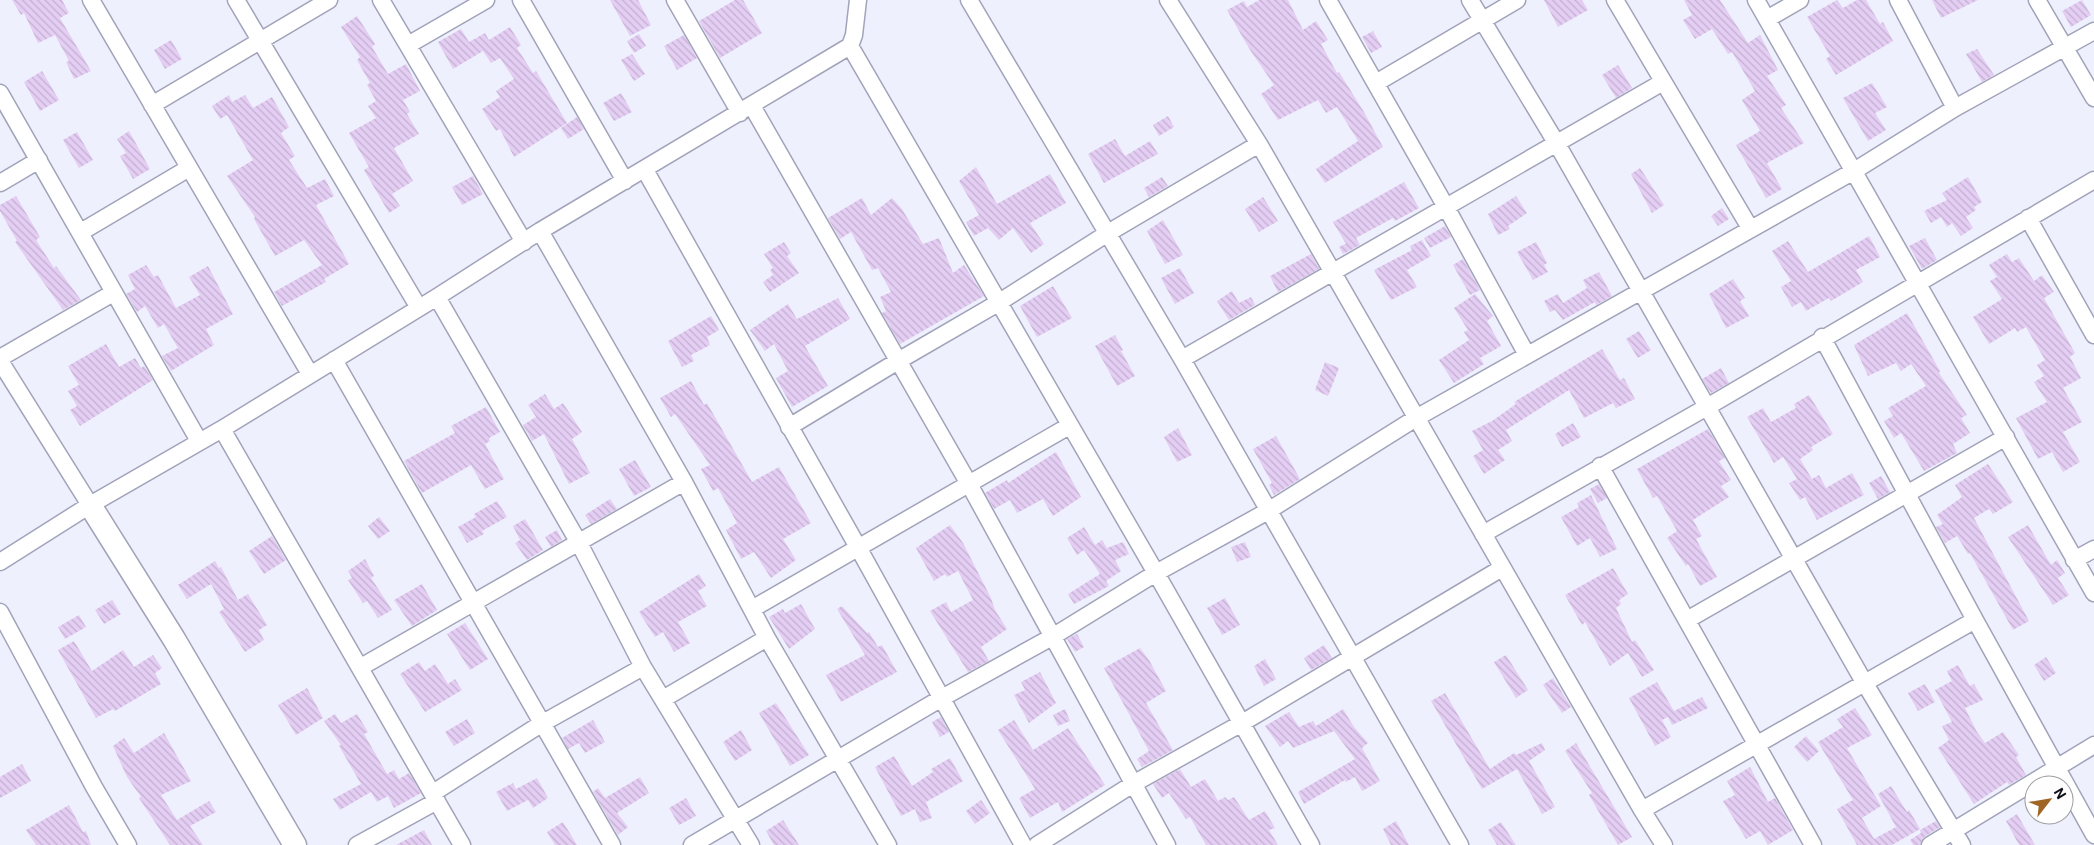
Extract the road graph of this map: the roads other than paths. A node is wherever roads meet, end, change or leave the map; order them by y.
1 (91, 0) edge
2 (236, 0) edge
3 (329, 0) edge
4 (382, 0) edge
5 (486, 0) edge
6 (521, 0) edge
7 (675, 0) edge
8 (858, 0) edge
9 (969, 0) edge
10 (1168, 0) edge
11 (1328, 0) edge
12 (1470, 0) edge
13 (1517, 0) edge
14 (1615, 0) edge
15 (1756, 0) edge
16 (1800, 0) edge
17 (1898, 0) edge
18 (2037, 0) edge
19 (1767, 19) junction
20 (1482, 21) junction
21 (2094, 31) edge
22 (260, 40) junction
23 (408, 45) junction
24 (850, 46) junction
25 (2065, 47) junction
26 (1663, 82) junction
27 (1376, 83) junction
28 (0, 93) edge
29 (2094, 98) edge
30 (152, 105) junction
31 (1955, 108) junction
32 (746, 110) junction
33 (1259, 144) junction
34 (1556, 144) junction
35 (39, 160) junction
36 (189, 168) junction
37 (645, 170) junction
38 (1854, 171) junction
39 (2094, 180) edge
40 (625, 181) junction
41 (0, 183) edge
42 (1446, 207) junction
43 (2028, 218) junction
44 (1750, 228) junction
45 (540, 231) junction
46 (81, 232) junction
47 (1108, 233) junction
48 (524, 242) junction
49 (1333, 272) junction
50 (1917, 282) junction
51 (1641, 292) junction
52 (113, 293) junction
53 (437, 297) junction
54 (998, 303) junction
55 (419, 308) junction
56 (2094, 335) edge
57 (1822, 337) junction
58 (1527, 355) junction
59 (1182, 359) junction
60 (0, 360) edge
61 (334, 360) junction
62 (898, 361) junction
63 (310, 374) junction
64 (1707, 407) junction
65 (1416, 418) junction
66 (1069, 426) junction
67 (789, 428) junction
68 (222, 429) junction
69 (2006, 437) junction
70 (199, 441) junction
71 (1600, 466) junction
72 (684, 482) junction
73 (969, 484) junction
74 (1907, 494) junction
75 (90, 505) junction
76 (1268, 511) junction
77 (1483, 534) junction
78 (579, 543) junction
79 (859, 549) junction
80 (2094, 549) edge
81 (1794, 558) junction
82 (2074, 560) junction
83 (0, 562) edge
84 (1502, 568) junction
85 (1156, 573) junction
86 (2094, 592) edge
87 (474, 603) junction
88 (752, 609) junction
89 (0, 612) edge
90 (1687, 620) junction
91 (1974, 620) junction
92 (768, 638) junction
93 (1052, 638) junction
94 (1352, 658) junction
95 (361, 667) junction
96 (643, 667) junction
97 (1864, 682) junction
98 (663, 699) junction
99 (940, 699) junction
100 (1242, 723) junction
101 (541, 724) junction
102 (1756, 745) junction
103 (2094, 745) edge
104 (839, 760) junction
105 (2057, 766) junction
106 (1133, 784) junction
107 (435, 797) junction
108 (1642, 810) junction
109 (737, 820) junction
110 (2094, 835) edge
111 (1958, 838) edge
112 (128, 845) edge
113 (295, 845) edge
114 (356, 845) edge
115 (462, 845) edge
116 (612, 845) edge
117 (692, 845) edge
118 (751, 845) edge
119 (888, 845) edge
120 (1022, 845) edge
121 (1037, 845) edge
122 (1167, 845) edge
123 (1311, 845) edge
124 (1460, 845) edge
125 (1664, 845) edge
126 (1813, 845) edge
127 (1930, 845) edge

1 - 30 street
2 - 22 street
3 - 22 street
4 - 23 street
5 - 23 street
6 - 40 street
7 - 32 street
8 - 24 street
9 - 47 street
10 - 33 street
11 - 27 street
12 - 20 street
13 - 20 street
14 - 26 street
15 - 19 street
16 - 19 street
17 - 31 street
18 - 25 street
19 - 38 street
20 - 27 street
20 - 34 street
21 - 25 street
22 - 30 street
22 - 55 street
23 - 48 street
24 - 32 street
24 - 54 street
25 - 29 street
25 - 31 street
26 - 34 street
26 - 44 street
27 - 42 street
28 - 35 street
30 - 36 street
31 - 38 street
32 - 37 street
32 - 62 street
33 - 47 street
33 - 49 street
34 - 42 street
34 - 51 street
35 - 41 street
35 - 46 street
36 - 46 street
36 - 63 street
37 - 40 street
37 - 67 street
38 - 44 street
38 - 50 street
39 - 43 street
40 - 45 street
42 - 49 street
42 - 58 street
43 - 50 street
43 - 56 street
44 - 51 street
45 - 48 street
45 - 72 street
46 - 52 street
47 - 54 street
47 - 59 street
48 - 53 street
49 - 59 street
49 - 65 street
50 - 57 street
50 - 69 street
51 - 58 street
51 - 64 street
52 - 60 street
52 - 70 street
53 - 55 street
53 - 78 street
54 - 62 street
54 - 66 street
55 - 61 street
57 - 64 street
57 - 74 street
58 - 65 street
59 - 76 street
60 - 75 street
61 - 63 street
61 - 87 street
62 - 67 street
62 - 73 street
63 - 68 street
64 - 71 street
64 - 81 street
65 - 76 street
65 - 77 street
66 - 73 street
66 - 85 street
67 - 79 street
68 - 70 street
68 - 95 street
69 - 74 street
69 - 82 street
70 - 75 street
71 - 77 street
71 - 90 street
72 - 78 street
72 - 88 street
73 - 79 street
73 - 93 street
74 - 81 street
74 - 91 street
75 - 83 street
75 - 113 street
76 - 85 street
76 - 94 street
77 - 84 street
78 - 87 street
78 - 96 street
79 - 88 street
79 - 99 street
80 - 82 street
81 - 90 street
81 - 97 street
82 - 86 street
84 - 94 street
84 - 108 street
85 - 93 street
85 - 100 street
87 - 95 street
87 - 101 street
88 - 92 street
89 - 112 street
90 - 102 street
91 - 97 street
91 - 105 street
92 - 98 street
92 - 104 street
93 - 99 street
93 - 106 street
94 - 100 street
94 - 124 street
95 - 107 street
96 - 98 street
96 - 101 street
97 - 102 street
97 - 111 street
98 - 109 street
99 - 104 street
99 - 120 street
100 - 106 street
100 - 123 street
101 - 107 street
101 - 116 street
102 - 108 street
102 - 126 street
103 - 105 street
104 - 109 street
104 - 119 street
105 - 110 street
105 - 111 street
106 - 121 street
106 - 122 street
107 - 114 street
107 - 115 street
108 - 125 street
109 - 117 street
109 - 118 street
111 - 127 street

